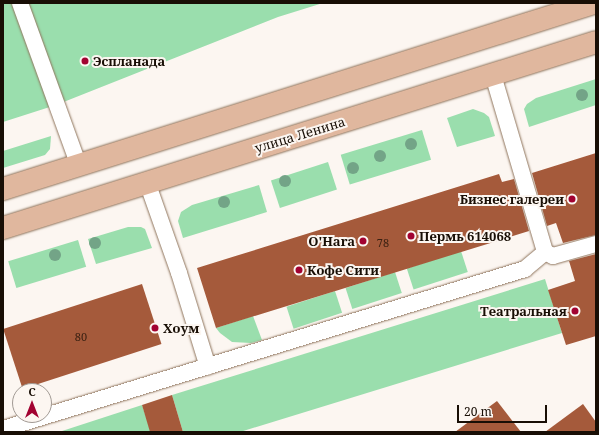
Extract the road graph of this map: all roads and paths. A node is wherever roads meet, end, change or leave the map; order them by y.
1 (20, 3) edge
2 (594, 3) edge
3 (596, 42) edge
4 (493, 75) junction
5 (79, 166) junction
6 (147, 182) junction
7 (3, 189) edge
8 (3, 228) edge
9 (596, 244) edge
10 (546, 252) junction
11 (208, 367) junction
12 (3, 429) edge

1 - 5 lane
2 - 5 main road
3 - 4 main road, улица Ленина
4 - 6 main road, улица Ленина
4 - 10 lane
5 - 7 main road
6 - 8 main road, улица Ленина
6 - 11 lane
9 - 10 lane
10 - 11 lane
11 - 12 lane

